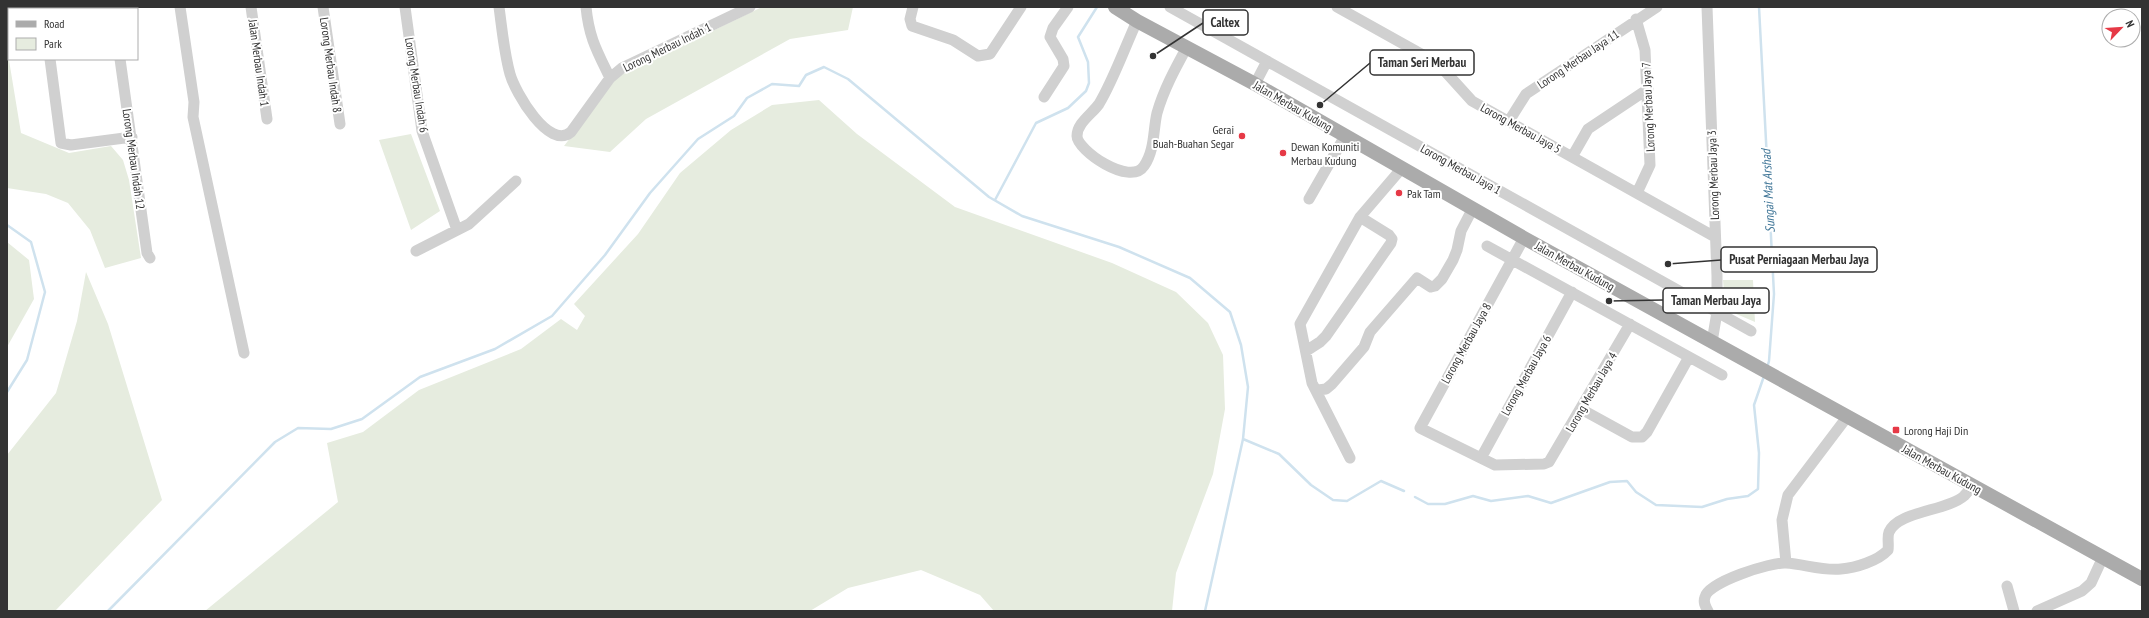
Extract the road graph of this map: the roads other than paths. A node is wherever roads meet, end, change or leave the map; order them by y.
1 (180, 7) edge
2 (251, 7) edge
3 (323, 7) edge
4 (405, 7) edge
5 (499, 7) edge
6 (586, 7) edge
7 (750, 7) edge
8 (913, 7) edge
9 (1021, 7) edge
10 (1068, 7) edge
11 (1114, 7) edge
12 (1170, 7) edge
13 (1337, 7) edge
14 (1657, 7) edge
15 (1707, 7) edge
16 (1636, 19) junction
17 (1137, 21) junction
18 (1187, 47) junction
19 (50, 60) edge
20 (120, 60) edge
21 (1267, 61) junction
22 (610, 78) junction
23 (1255, 84) junction
24 (1648, 89) junction
25 (1044, 97) dead end
26 (267, 118) dead end
27 (1509, 121) junction
28 (340, 124) dead end
29 (1345, 136) junction
30 (132, 137) junction
31 (1572, 157) junction
32 (1402, 168) junction
33 (516, 181) dead end
34 (1637, 193) junction
35 (1309, 200) dead end
36 (1473, 208) junction
37 (1360, 217) junction
38 (457, 230) junction
39 (1715, 237) junction
40 (1524, 238) junction
41 (1488, 246) dead end
42 (416, 251) dead end
43 (150, 258) dead end
44 (1513, 260) junction
45 (1572, 292) junction
46 (1717, 312) junction
47 (1630, 324) junction
48 (1752, 332) dead end
49 (1712, 342) junction
50 (1306, 350) junction
51 (244, 353) dead end
52 (1689, 357) junction
53 (1722, 375) dead end
54 (1318, 390) junction
55 (1581, 409) junction
56 (1847, 417) junction
57 (1350, 458) dead end
58 (1481, 458) junction
59 (1972, 486) junction
60 (2103, 557) junction
61 (1786, 563) junction
62 (2142, 579) edge
63 (2007, 586) dead end
64 (1708, 611) edge
65 (2014, 611) edge
66 (2037, 611) edge

1 - 51 street
2 - 26 street, Jalan Merbau Indah 1
3 - 28 street, Lorong Merbau Indah 8
4 - 38 street, Lorong Merbau Indah 6
5 - 22 street, Lorong Merbau Indah 1
6 - 22 street
7 - 22 street, Lorong Merbau Indah 1
8 - 9 street
10 - 25 street
11 - 17 main road, Jalan Merbau Kudung
12 - 21 street, Lorong Merbau Jaya 1
13 - 27 street, Lorong Merbau Jaya 5
14 - 16 street, Lorong Merbau Jaya 11
15 - 39 street, Lorong Merbau Jaya 3
16 - 24 street, Lorong Merbau Jaya 7
16 - 27 street, Lorong Merbau Jaya 11
17 - 18 main road, Jalan Merbau Kudung
17 - 18 street
18 - 23 main road, Jalan Merbau Kudung
19 - 30 street
20 - 30 street, Lorong Merbau Indah 12
21 - 23 street
21 - 46 street, Lorong Merbau Jaya 1
23 - 29 main road, Jalan Merbau Kudung
24 - 31 street
24 - 34 street, Lorong Merbau Jaya 7
27 - 31 street, Lorong Merbau Jaya 5
29 - 32 main road, Jalan Merbau Kudung
29 - 35 street
30 - 43 street, Lorong Merbau Indah 12
31 - 34 street, Lorong Merbau Jaya 5
32 - 36 main road, Jalan Merbau Kudung
32 - 37 street
33 - 38 street
34 - 39 street, Lorong Merbau Jaya 5
36 - 40 main road, Jalan Merbau Kudung
36 - 54 street
37 - 50 street
37 - 50 street
38 - 42 street
39 - 46 street, Lorong Merbau Jaya 3
40 - 44 street, Lorong Merbau Jaya 8
40 - 49 main road, Jalan Merbau Kudung
41 - 44 street
44 - 45 street
44 - 58 street, Lorong Merbau Jaya 8
45 - 47 street
45 - 58 street, Lorong Merbau Jaya 6
46 - 48 street, Lorong Merbau Jaya 1
46 - 49 street, Lorong Merbau Jaya 3
47 - 52 street
47 - 55 street, Lorong Merbau Jaya 4
49 - 56 main road, Jalan Merbau Kudung
50 - 54 street
52 - 53 street
52 - 55 street
54 - 57 street
55 - 58 street, Lorong Merbau Jaya 4
56 - 59 main road, Jalan Merbau Kudung
56 - 61 street
59 - 60 main road, Jalan Merbau Kudung
59 - 61 street
60 - 62 main road, Jalan Merbau Kudung
60 - 66 street
61 - 64 street
63 - 65 street

